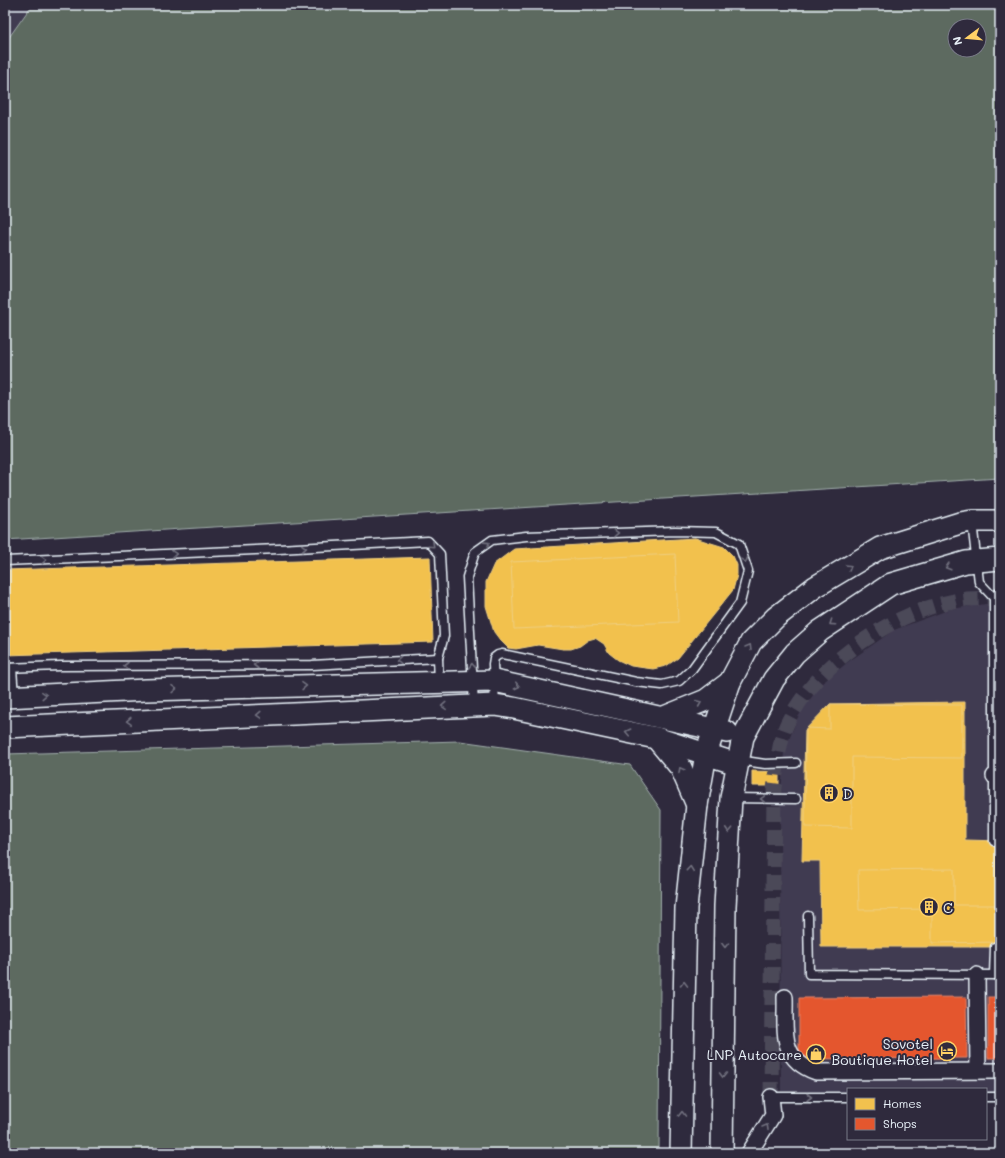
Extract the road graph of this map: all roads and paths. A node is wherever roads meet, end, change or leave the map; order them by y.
1 (1000, 520) edge
2 (972, 521) junction
3 (1000, 559) edge
4 (5, 561) edge
5 (977, 561) junction
6 (998, 595) edge
7 (438, 658) junction
8 (8, 668) edge
9 (494, 681) junction
10 (439, 682) junction
11 (473, 682) junction
12 (730, 682) junction
13 (9, 697) edge
14 (474, 705) junction
15 (495, 705) junction
16 (664, 717) junction
17 (5, 727) edge
18 (713, 728) junction
19 (743, 737) junction
20 (656, 738) junction
21 (706, 754) junction
22 (737, 762) junction
23 (796, 763) dead end
24 (997, 776) edge
25 (731, 798) junction
26 (796, 799) dead end
27 (697, 805) junction
28 (994, 841) dead end
29 (808, 916) dead end
30 (995, 947) dead end
31 (977, 975) junction
32 (997, 975) edge
33 (785, 997) dead end
34 (978, 1071) junction
35 (1000, 1071) edge
36 (771, 1097) joint
37 (847, 1097) edge
38 (987, 1097) edge
39 (1000, 1097) edge
40 (681, 1153) edge
41 (722, 1153) edge
42 (749, 1153) edge

1 - 2 street
2 - 5 lane
12 -> 2 street
3 - 5 street
4 -> 7 lane
5 - 6 lane
5 -> 19 street
6 - 24 lane
7 -> 8 lane
7 - 10 lane
8 - 13 lane
9 - 11 street
11 -> 9 lane
9 - 15 lane
9 -> 16 street
10 - 11 street
13 -> 10 street
11 - 14 lane
16 -> 12 street
12 - 18 street
14 - 15 street
14 -> 17 street
20 -> 15 street
16 - 18 street
18 - 19 street
18 - 21 street
19 - 22 street
20 - 21 street
27 -> 20 street
21 - 22 street
21 - 27 street
22 - 23 lane
22 - 25 street
24 - 28 lane
26 -> 25 lane
25 -> 41 street
40 -> 27 street
29 - 31 lane
30 - 32 lane
31 - 32 lane
31 - 34 street
33 - 34 street
34 - 35 street
36 -> 37 lane
42 -> 36 street
38 - 39 lane

